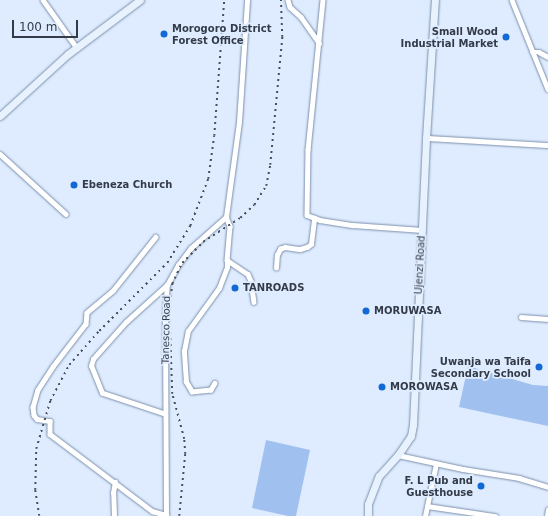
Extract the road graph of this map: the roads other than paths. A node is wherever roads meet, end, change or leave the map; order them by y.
1 (43, 0) edge
2 (140, 0) edge
3 (247, 0) edge
4 (288, 0) edge
5 (323, 0) edge
6 (435, 0) edge
7 (512, 0) edge
8 (318, 43) junction
9 (77, 48) junction
10 (532, 52) junction
11 (548, 57) edge
12 (548, 89) edge
13 (0, 116) edge
14 (426, 138) junction
15 (548, 144) edge
16 (0, 154) edge
17 (66, 214) dead end
18 (226, 217) junction
19 (314, 218) junction
20 (422, 230) junction
21 (156, 238) dead end
22 (227, 260) junction
23 (276, 268) dead end
24 (167, 285) junction
25 (254, 302) dead end
26 (521, 317) dead end
27 (548, 320) edge
28 (215, 383) dead end
29 (165, 414) junction
30 (398, 455) junction
31 (436, 464) junction
32 (115, 482) junction
33 (548, 487) edge
34 (427, 506) junction
35 (548, 510) edge
36 (114, 516) edge
37 (166, 516) edge
38 (368, 516) edge
39 (425, 516) edge
40 (495, 516) edge
41 (547, 516) edge

1 - 9 street
2 - 9 street
3 - 18 street
4 - 8 street
5 - 8 street
6 - 14 street, Ujenzi Road
7 - 10 street
8 - 19 street
9 - 13 street
10 - 11 street
10 - 12 street
14 - 15 street
14 - 20 street, Ujenzi Road
16 - 17 street
18 - 22 street
18 - 24 street, Tanesco Road
19 - 20 street
19 - 23 street
20 - 30 street, Ujenzi Road
21 - 32 street
22 - 25 street
22 - 28 street
24 - 29 street, Tanesco Road
24 - 29 street
26 - 27 street
29 - 37 street, Tanesco Road
30 - 31 street
30 - 38 street, Ujenzi Road
31 - 33 street
31 - 34 street
32 - 36 street
32 - 37 street
34 - 39 street
34 - 40 street
35 - 41 street

